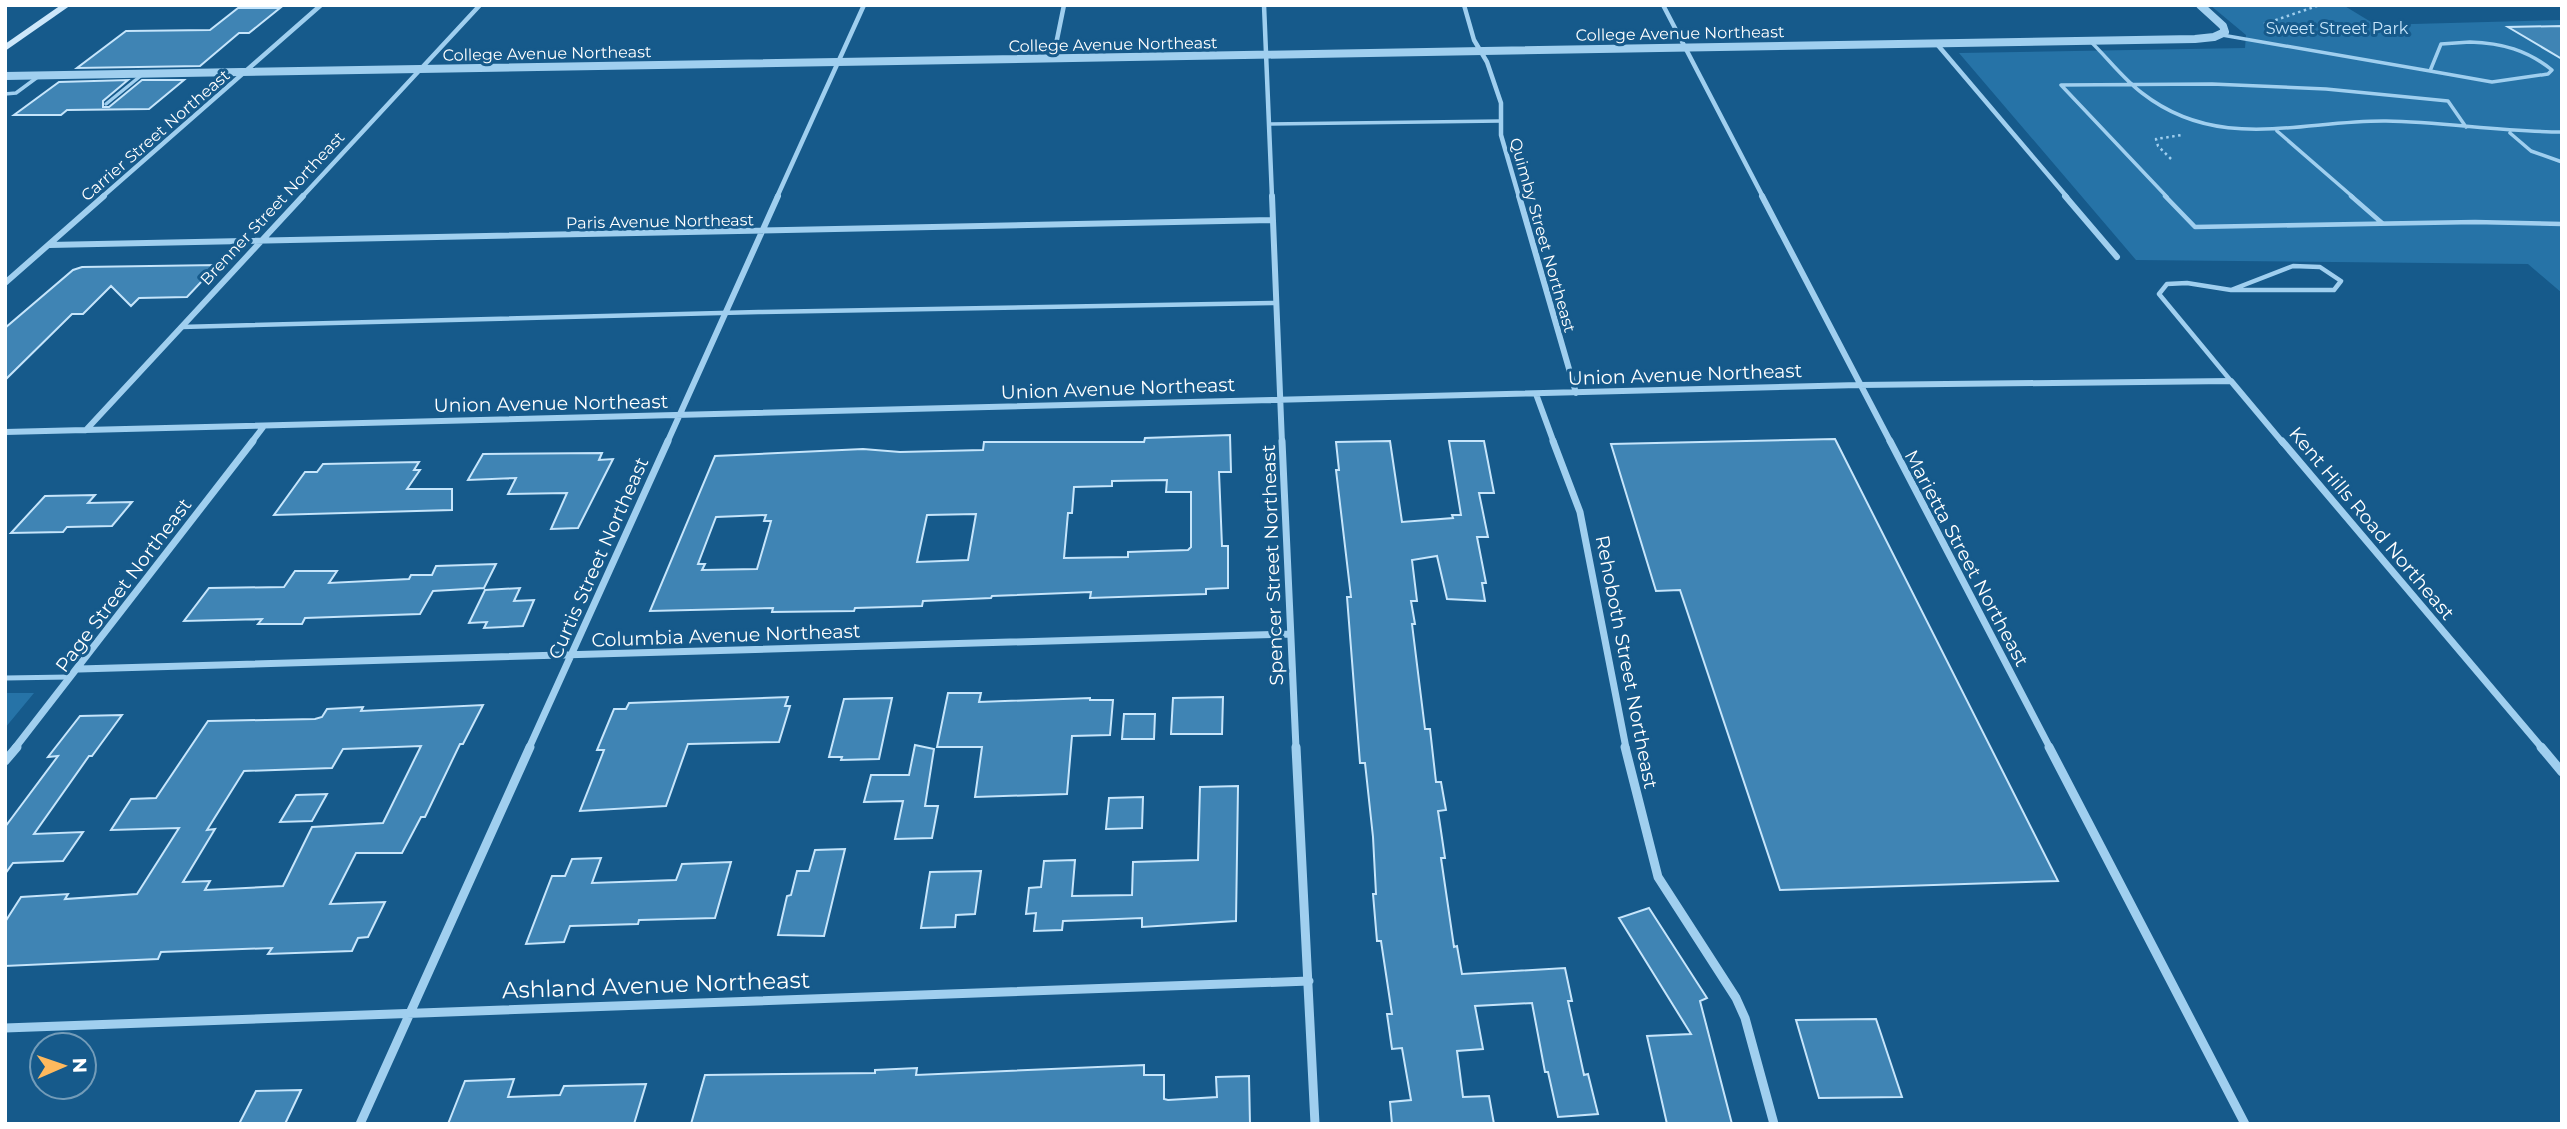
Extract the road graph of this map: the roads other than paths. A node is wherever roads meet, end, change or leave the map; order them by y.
1 (67, 5) edge
2 (321, 5) edge
3 (480, 5) edge
4 (864, 5) edge
5 (1064, 5) edge
6 (1264, 5) edge
7 (1464, 5) edge
8 (1663, 5) edge
9 (2200, 5) edge
10 (2222, 35) junction
11 (2089, 40) junction
12 (1936, 43) junction
13 (1686, 47) junction
14 (5, 48) edge
15 (1480, 51) junction
16 (1267, 55) junction
17 (1053, 59) junction
18 (840, 62) junction
19 (421, 70) junction
20 (2430, 72) junction
21 (245, 73) junction
22 (143, 74) junction
23 (5, 76) edge
24 (39, 76) junction
25 (2133, 85) junction
26 (5, 94) edge
27 (106, 104) dead end
28 (1501, 121) junction
29 (1269, 124) junction
30 (2466, 127) junction
31 (2277, 131) junction
32 (2562, 132) edge
33 (2510, 133) junction
34 (2562, 162) edge
35 (1272, 220) junction
36 (2383, 223) junction
37 (2562, 225) edge
38 (764, 231) junction
39 (259, 242) junction
40 (49, 245) junction
41 (2117, 257) dead end
42 (5, 283) edge
43 (2231, 290) junction
44 (1276, 303) junction
45 (726, 313) junction
46 (180, 327) junction
47 (2231, 381) junction
48 (1859, 385) junction
49 (1576, 393) junction
50 (1536, 394) junction
51 (1281, 400) junction
52 (679, 415) junction
53 (264, 426) junction
54 (86, 430) junction
55 (5, 432) edge
56 (1290, 634) junction
57 (571, 655) junction
58 (79, 669) junction
59 (73, 677) junction
60 (5, 678) edge
61 (5, 761) edge
62 (2562, 772) edge
63 (1309, 981) junction
64 (410, 1014) junction
65 (5, 1028) edge
66 (360, 1124) edge
67 (1315, 1124) edge
68 (1774, 1124) edge
69 (2245, 1124) edge

1 - 14 main road
2 - 21 street, Carrier Street Northeast
3 - 19 street, Brenner Street Northeast
4 - 18 street, Curtis Street Northeast
5 - 17 street
6 - 16 street, Spencer Street Northeast
7 - 15 street, Quimby Street Northeast
8 - 13 street, Marietta Street Northeast
9 - 10 street
10 - 11 street, College Avenue Northeast
10 - 20 lane
11 - 12 street, College Avenue Northeast
11 - 25 lane
12 - 13 street, College Avenue Northeast
12 - 41 street
13 - 15 street, College Avenue Northeast
13 - 48 street, Marietta Street Northeast
15 - 16 street, College Avenue Northeast
15 - 28 street, Quimby Street Northeast
16 - 17 street, College Avenue Northeast
16 - 29 street, Spencer Street Northeast
17 - 18 street, College Avenue Northeast
18 - 19 street, College Avenue Northeast
18 - 38 street, Curtis Street Northeast
19 - 21 street, College Avenue Northeast
19 - 39 street, Brenner Street Northeast
20 - 20 lane
21 - 22 street, College Avenue Northeast
21 - 40 street, Carrier Street Northeast
22 - 24 street, College Avenue Northeast
22 - 27 lane
23 - 24 street, College Avenue Northeast
24 - 26 lane
25 - 30 lane
25 - 31 lane
25 - 36 lane
28 - 29 lane
28 - 49 street, Quimby Street Northeast
29 - 35 street, Spencer Street Northeast
30 - 31 lane
30 - 33 lane
31 - 36 lane
32 - 33 lane
33 - 34 lane
35 - 38 street, Paris Avenue Northeast
35 - 44 street, Spencer Street Northeast
36 - 37 lane
38 - 39 street, Paris Avenue Northeast
38 - 45 street, Curtis Street Northeast
39 - 40 street, Paris Avenue Northeast
39 - 46 street, Brenner Street Northeast
40 - 42 street, Carrier Street Northeast
43 - 43 lane
43 - 47 lane, Kent Hills Road Northeast
44 - 45 lane
44 - 51 street, Spencer Street Northeast
45 - 46 lane
45 - 52 street, Curtis Street Northeast
46 - 54 street, Brenner Street Northeast
47 - 48 street, Union Avenue Northeast
47 - 62 street, Kent Hills Road Northeast
48 - 49 street, Union Avenue Northeast
48 - 69 street, Marietta Street Northeast
49 - 50 street, Union Avenue Northeast
50 - 51 street, Union Avenue Northeast
50 - 68 street, Rehoboth Street Northeast
51 - 52 street, Union Avenue Northeast
51 - 56 street, Spencer Street Northeast
52 - 53 street, Union Avenue Northeast
52 - 57 street, Curtis Street Northeast
53 - 54 street, Union Avenue Northeast
53 - 58 street, Page Street Northeast
54 - 55 street, Union Avenue Northeast
56 - 57 street, Columbia Avenue Northeast
56 - 63 street, Spencer Street Northeast
57 - 58 street, Columbia Avenue Northeast
57 - 64 street, Curtis Street Northeast
58 - 59 street, Page Street Northeast
59 - 60 lane
59 - 61 street, Page Street Northeast
63 - 64 street, Ashland Avenue Northeast
63 - 67 street, Spencer Street Northeast
64 - 65 street, Ashland Avenue Northeast
64 - 66 street, Curtis Street Northeast

